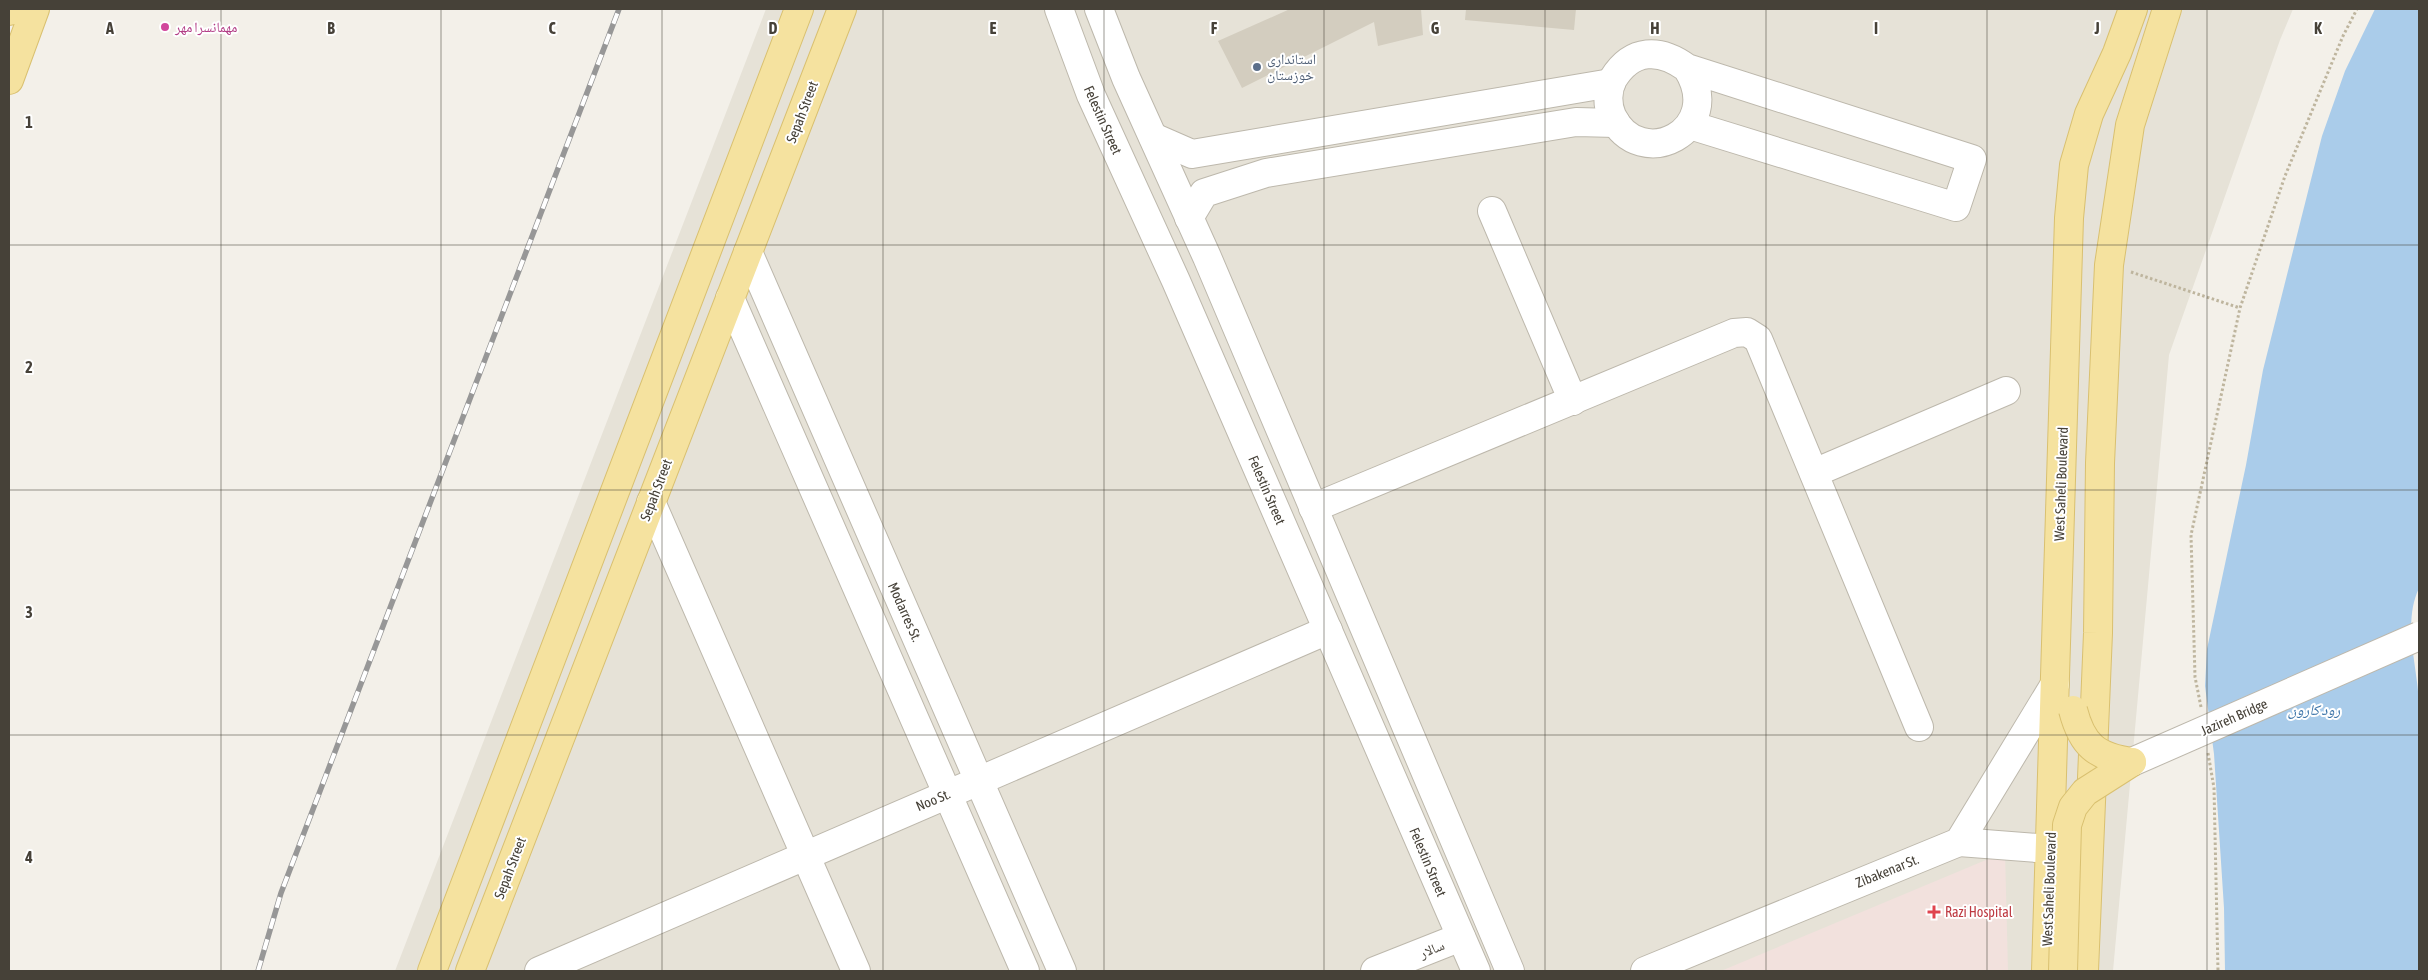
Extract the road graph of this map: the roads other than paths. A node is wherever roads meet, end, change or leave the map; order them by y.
1 (35, 9) edge
2 (799, 9) edge
3 (842, 9) edge
4 (1059, 9) edge
5 (1099, 9) edge
6 (2133, 9) edge
7 (2167, 9) edge
8 (1687, 68) junction
9 (9, 80) edge
10 (1611, 83) junction
11 (1616, 123) junction
12 (1690, 125) junction
13 (1153, 137) junction
14 (1250, 144) junction
15 (1260, 175) junction
16 (1492, 211) dead end
17 (1189, 218) junction
18 (748, 252) junction
19 (730, 298) junction
20 (2106, 308) junction
21 (1250, 360) junction
22 (1217, 374) junction
23 (2006, 391) dead end
24 (1573, 401) junction
25 (1814, 473) junction
26 (651, 502) junction
27 (1313, 508) junction
28 (1328, 630) junction
29 (2419, 636) edge
30 (2054, 684) junction
31 (1919, 728) dead end
32 (2132, 762) junction
33 (979, 781) junction
34 (949, 794) junction
35 (1959, 842) junction
36 (2050, 849) junction
37 (806, 856) junction
38 (1461, 937) junction
39 (432, 971) edge
40 (470, 971) edge
41 (539, 971) edge
42 (856, 971) edge
43 (1025, 971) edge
44 (1062, 971) edge
45 (1375, 971) edge
46 (1476, 971) edge
47 (1510, 971) edge
48 (1645, 971) edge
49 (2046, 971) edge
50 (2063, 971) edge
51 (2084, 971) edge

1 - 9 main road
2 - 39 main road
3 - 18 main road, Sepah Street
4 - 22 street, Felestin Street
5 - 13 street
6 - 30 main road, West Saheli Boulevard
7 - 20 main road
8 - 10 street
8 - 12 street
8 - 12 street
10 - 11 street
10 - 14 street
11 - 12 street
11 - 15 street
13 - 14 street
13 - 17 street
14 - 15 street
15 - 17 street
16 - 24 street
17 - 21 street
18 - 19 main road, Sepah Street
18 - 33 street, Modarres St.
19 - 26 main road, Sepah Street
19 - 34 street
20 - 32 main road, bridge
20 - 51 main road
21 - 22 street
21 - 27 street
22 - 28 street, Felestin Street
23 - 25 street
24 - 25 street
24 - 27 street
25 - 31 street
26 - 37 street
26 - 40 main road, Sepah Street
27 - 47 street
28 - 33 street, Noo St.
28 - 38 street, Felestin Street
29 - 32 street, Jazireh Bridge, bridge
30 - 35 street
30 - 36 main road, West Saheli Boulevard
32 - 50 main road, bridge
33 - 34 street, Noo St.
33 - 44 street, Modarres St.
34 - 37 street, Noo St.
34 - 43 street
35 - 36 street
35 - 48 street, Zibakenar St.
36 - 49 main road, West Saheli Boulevard
37 - 41 street, Noo St.
37 - 42 street
38 - 45 street, سالار
38 - 46 street, Felestin Street

